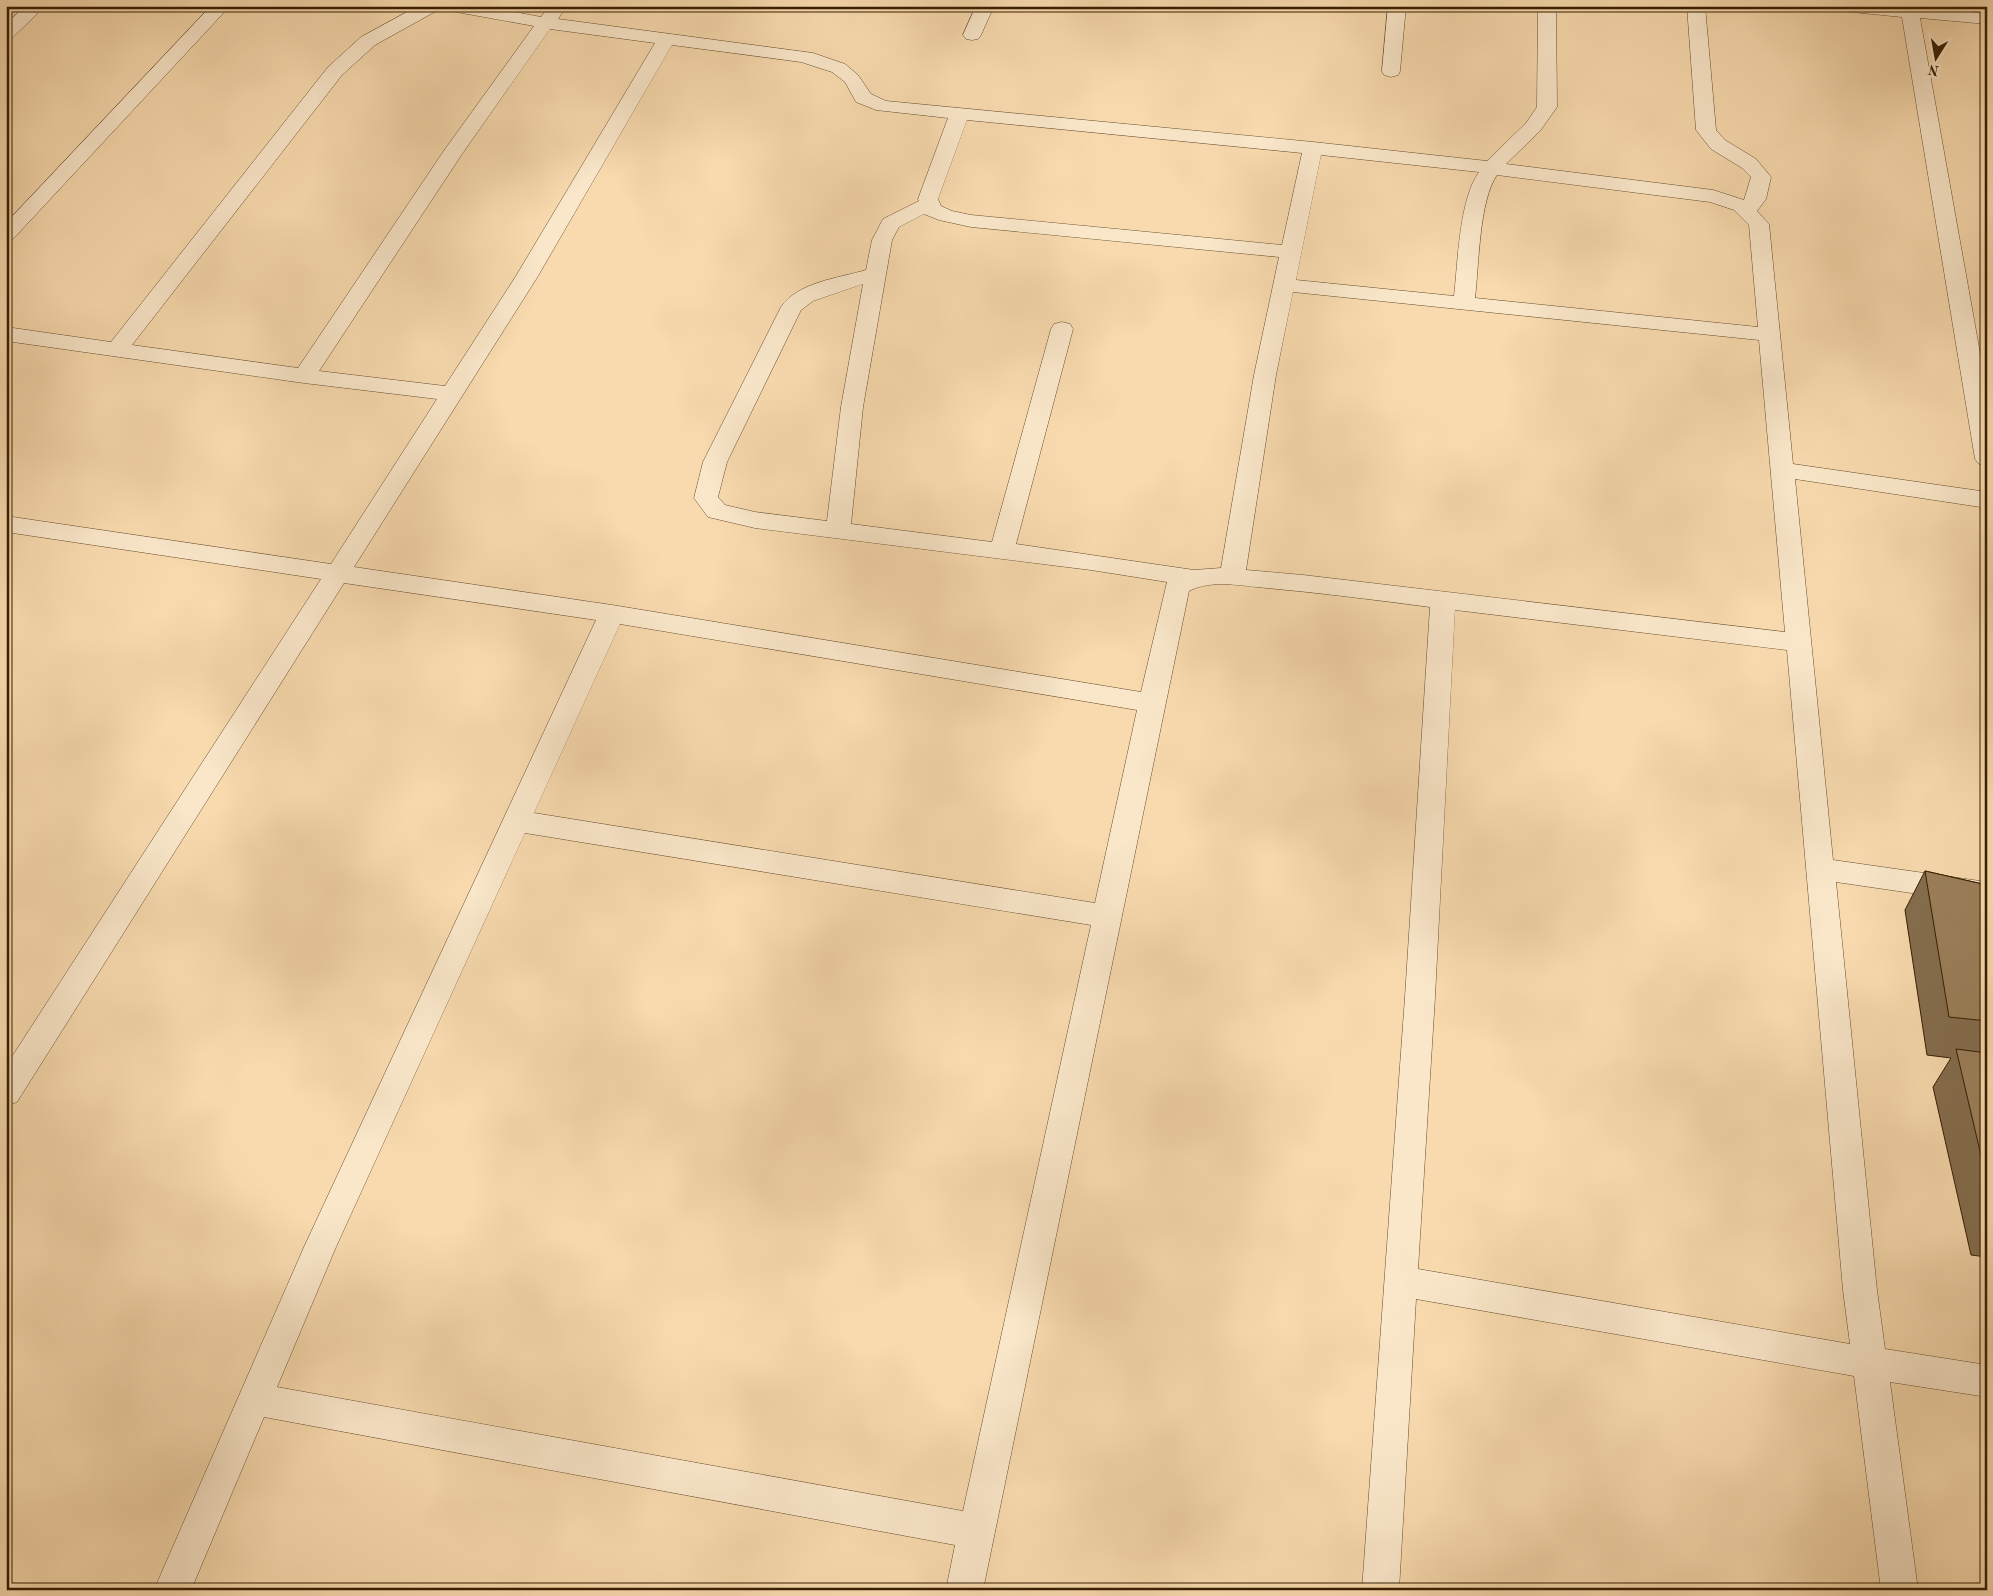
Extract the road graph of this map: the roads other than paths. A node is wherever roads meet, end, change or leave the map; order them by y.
1 (36, 6) edge
2 (221, 6) edge
3 (432, 6) edge
4 (451, 6) edge
5 (985, 6) edge
6 (1397, 6) edge
7 (1547, 6) edge
8 (1696, 6) edge
9 (1842, 6) edge
10 (1910, 9) edge
11 (552, 15) edge
12 (1987, 18) edge
13 (6, 34) edge
14 (972, 35) dead end
15 (666, 39) junction
16 (1391, 71) dead end
17 (960, 113) junction
18 (1313, 148) junction
19 (1492, 168) junction
20 (930, 204) junction
21 (1746, 211) junction
22 (6, 235) edge
23 (1291, 252) junction
24 (876, 274) junction
25 (1284, 285) junction
26 (1464, 304) junction
27 (1062, 329) dead end
28 (6, 334) edge
29 (1770, 336) junction
30 (117, 349) junction
31 (304, 376) junction
32 (452, 394) junction
33 (1987, 459) edge
34 (1783, 470) junction
35 (1987, 500) edge
36 (6, 524) edge
37 (838, 530) junction
38 (1002, 551) junction
39 (338, 575) junction
40 (1232, 577) junction
41 (1194, 578) junction
42 (1443, 600) junction
43 (612, 614) junction
44 (1800, 644) junction
45 (1151, 703) junction
46 (517, 820) junction
47 (1821, 869) junction
48 (1987, 894) edge
49 (1106, 916) junction
50 (11, 1076) edge
51 (1401, 1281) junction
52 (1870, 1363) junction
53 (1987, 1381) edge
54 (254, 1399) junction
55 (976, 1532) junction
56 (172, 1590) edge
57 (964, 1590) edge
58 (1380, 1590) edge
59 (1900, 1590) edge

1 - 13 street
2 - 22 street
3 - 30 street
4 - 11 street
5 - 14 street
6 - 16 street
7 - 19 street
8 - 21 street
9 - 10 street
10 - 12 street
10 - 33 street
11 - 15 street
11 - 31 street
15 - 17 street
15 - 32 street
17 - 18 street
17 - 20 street
18 - 19 street
18 - 23 street
19 - 21 street
19 - 26 street
20 - 23 street
20 - 24 street
21 - 29 street
23 - 25 street
24 - 37 street
24 - 37 street
25 - 26 street
25 - 40 street
26 - 29 street
27 - 38 street
28 - 30 street
29 - 34 street
30 - 31 street
31 - 32 street
32 - 39 street
34 - 35 street
34 - 44 street
36 - 39 street
37 - 38 street
38 - 41 street
39 - 43 street
39 - 50 street
40 - 41 street
40 - 42 street
41 - 45 street
42 - 44 street
42 - 51 street
43 - 45 street
43 - 46 street
44 - 47 street
45 - 49 street
46 - 49 street
46 - 54 street
47 - 48 street
47 - 52 street
49 - 55 street
51 - 52 street
51 - 58 street
52 - 53 street
52 - 59 street
54 - 55 street
54 - 56 street
55 - 57 street

